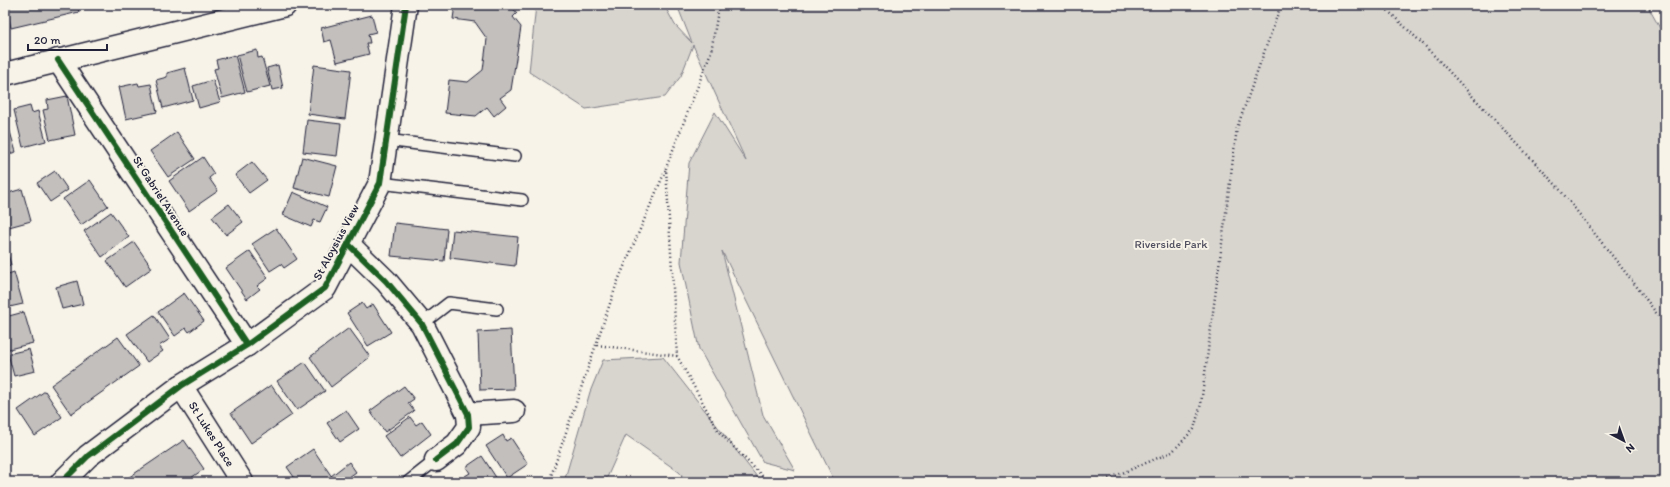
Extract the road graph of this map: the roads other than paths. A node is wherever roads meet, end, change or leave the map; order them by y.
1 (285, 5) edge
2 (406, 5) edge
3 (58, 60) junction
4 (5, 74) edge
5 (386, 140) junction
6 (515, 156) dead end
7 (380, 183) junction
8 (522, 200) dead end
9 (348, 244) junction
10 (497, 309) dead end
11 (422, 324) junction
12 (247, 345) junction
13 (181, 386) junction
14 (514, 411) dead end
15 (468, 414) junction
16 (436, 460) joint
17 (62, 482) edge
18 (242, 482) edge
19 (408, 482) edge

1 - 3 street
2 - 5 street, St Aloysius View
3 - 4 street
3 - 12 street, St Gabriel Avenue
5 - 6 lane
5 - 7 street, St Aloysius View
7 - 8 lane
7 - 9 street, St Aloysius View
9 - 11 street
9 - 12 street, St Aloysius View
10 - 11 lane
11 - 15 street
12 - 13 street, St Aloysius View
13 - 17 street, St Aloysius View
13 - 18 street, St Lukes Place
14 - 15 street
15 - 16 street
16 - 19 lane

